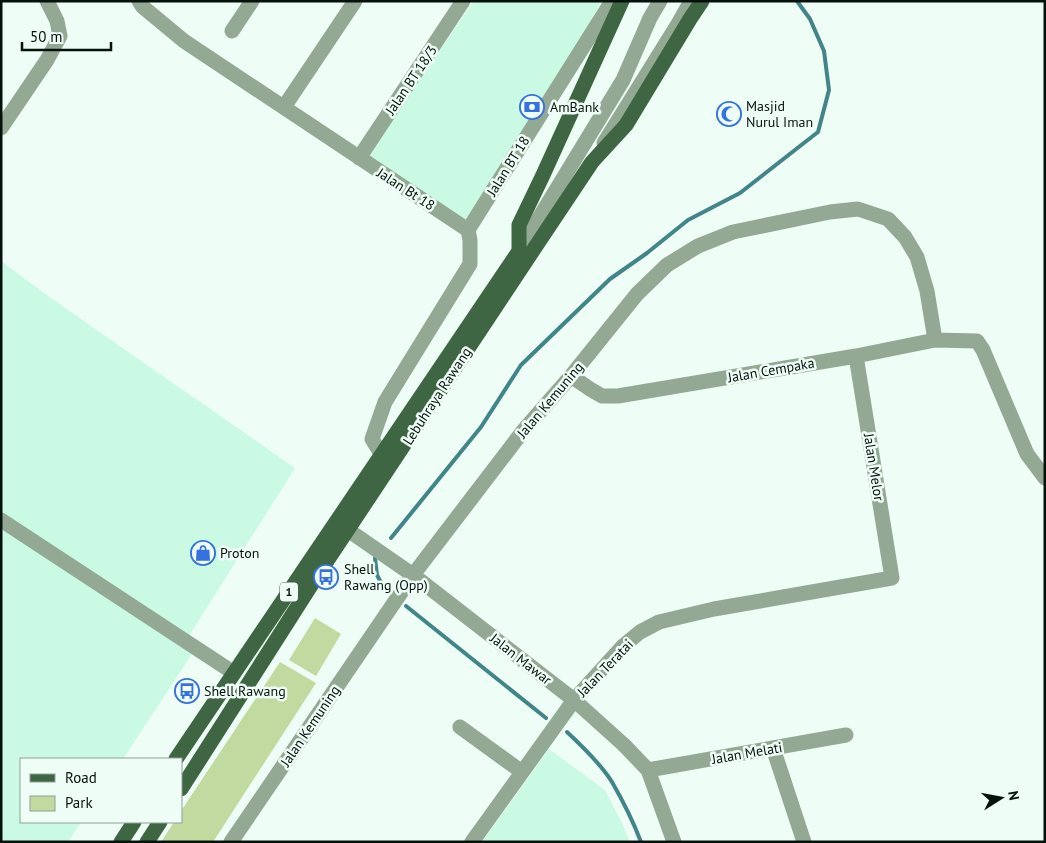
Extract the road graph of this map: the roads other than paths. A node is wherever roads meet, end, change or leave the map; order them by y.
1 (47, 1) edge
2 (139, 1) edge
3 (252, 1) edge
4 (354, 1) edge
5 (463, 1) edge
6 (612, 1) edge
7 (622, 1) edge
8 (660, 1) edge
9 (691, 1) edge
10 (702, 1) edge
11 (232, 31) dead end
12 (284, 108) junction
13 (1, 128) edge
14 (359, 158) junction
15 (592, 162) junction
16 (468, 230) junction
17 (518, 251) junction
18 (936, 340) junction
19 (856, 356) junction
20 (571, 376) junction
21 (382, 454) junction
22 (1045, 478) edge
23 (1, 520) edge
24 (348, 530) junction
25 (413, 575) junction
26 (892, 578) joint
27 (234, 673) junction
28 (574, 700) junction
29 (460, 727) dead end
30 (846, 736) dead end
31 (773, 748) junction
32 (177, 758) edge
33 (648, 770) junction
34 (522, 772) junction
35 (182, 787) edge
36 (133, 823) edge
37 (159, 823) edge
38 (121, 842) edge
39 (147, 842) edge
40 (231, 842) edge
41 (472, 842) edge
42 (674, 842) edge
43 (804, 842) edge

1 - 13 street
2 - 12 street, Jalan Bt 18
3 - 11 street
4 - 12 street
5 - 14 street, Jalan BT 18/3
6 - 16 street, Jalan BT 18
7 - 17 main road
8 - 17 street, Lebuhraya Rawang
9 - 15 street, Lebuhraya Rawang
10 - 15 main road
12 - 14 street, Jalan Bt 18
14 - 16 street, Jalan Bt 18
15 - 24 main road, Lebuhraya Rawang / 1
16 - 21 street
17 - 21 main road, Lebuhraya Rawang / 1
18 - 19 street, Jalan Cempaka
18 - 20 street, Jalan Kemuning
18 - 22 street, Jalan Cempaka
19 - 20 street, Jalan Cempaka
19 - 26 street, Jalan Melor
20 - 25 street, Jalan Kemuning
21 - 27 main road, Lebuhraya Rawang / 1
23 - 27 street
24 - 25 street, Jalan Mawar
24 - 35 main road, Lebuhraya Rawang / 1
25 - 28 street, Jalan Mawar
25 - 40 street, Jalan Kemuning
26 - 28 street, Jalan Teratai
27 - 32 main road, Lebuhraya Rawang / 1
28 - 33 street, Jalan Mawar
28 - 34 street, Jalan Teratai
29 - 34 street
30 - 31 street, Jalan Melati
31 - 33 street, Jalan Melati
31 - 43 street
33 - 42 street, Jalan Mawar
34 - 41 street, Jalan Teratai
36 - 38 main road
37 - 39 main road

